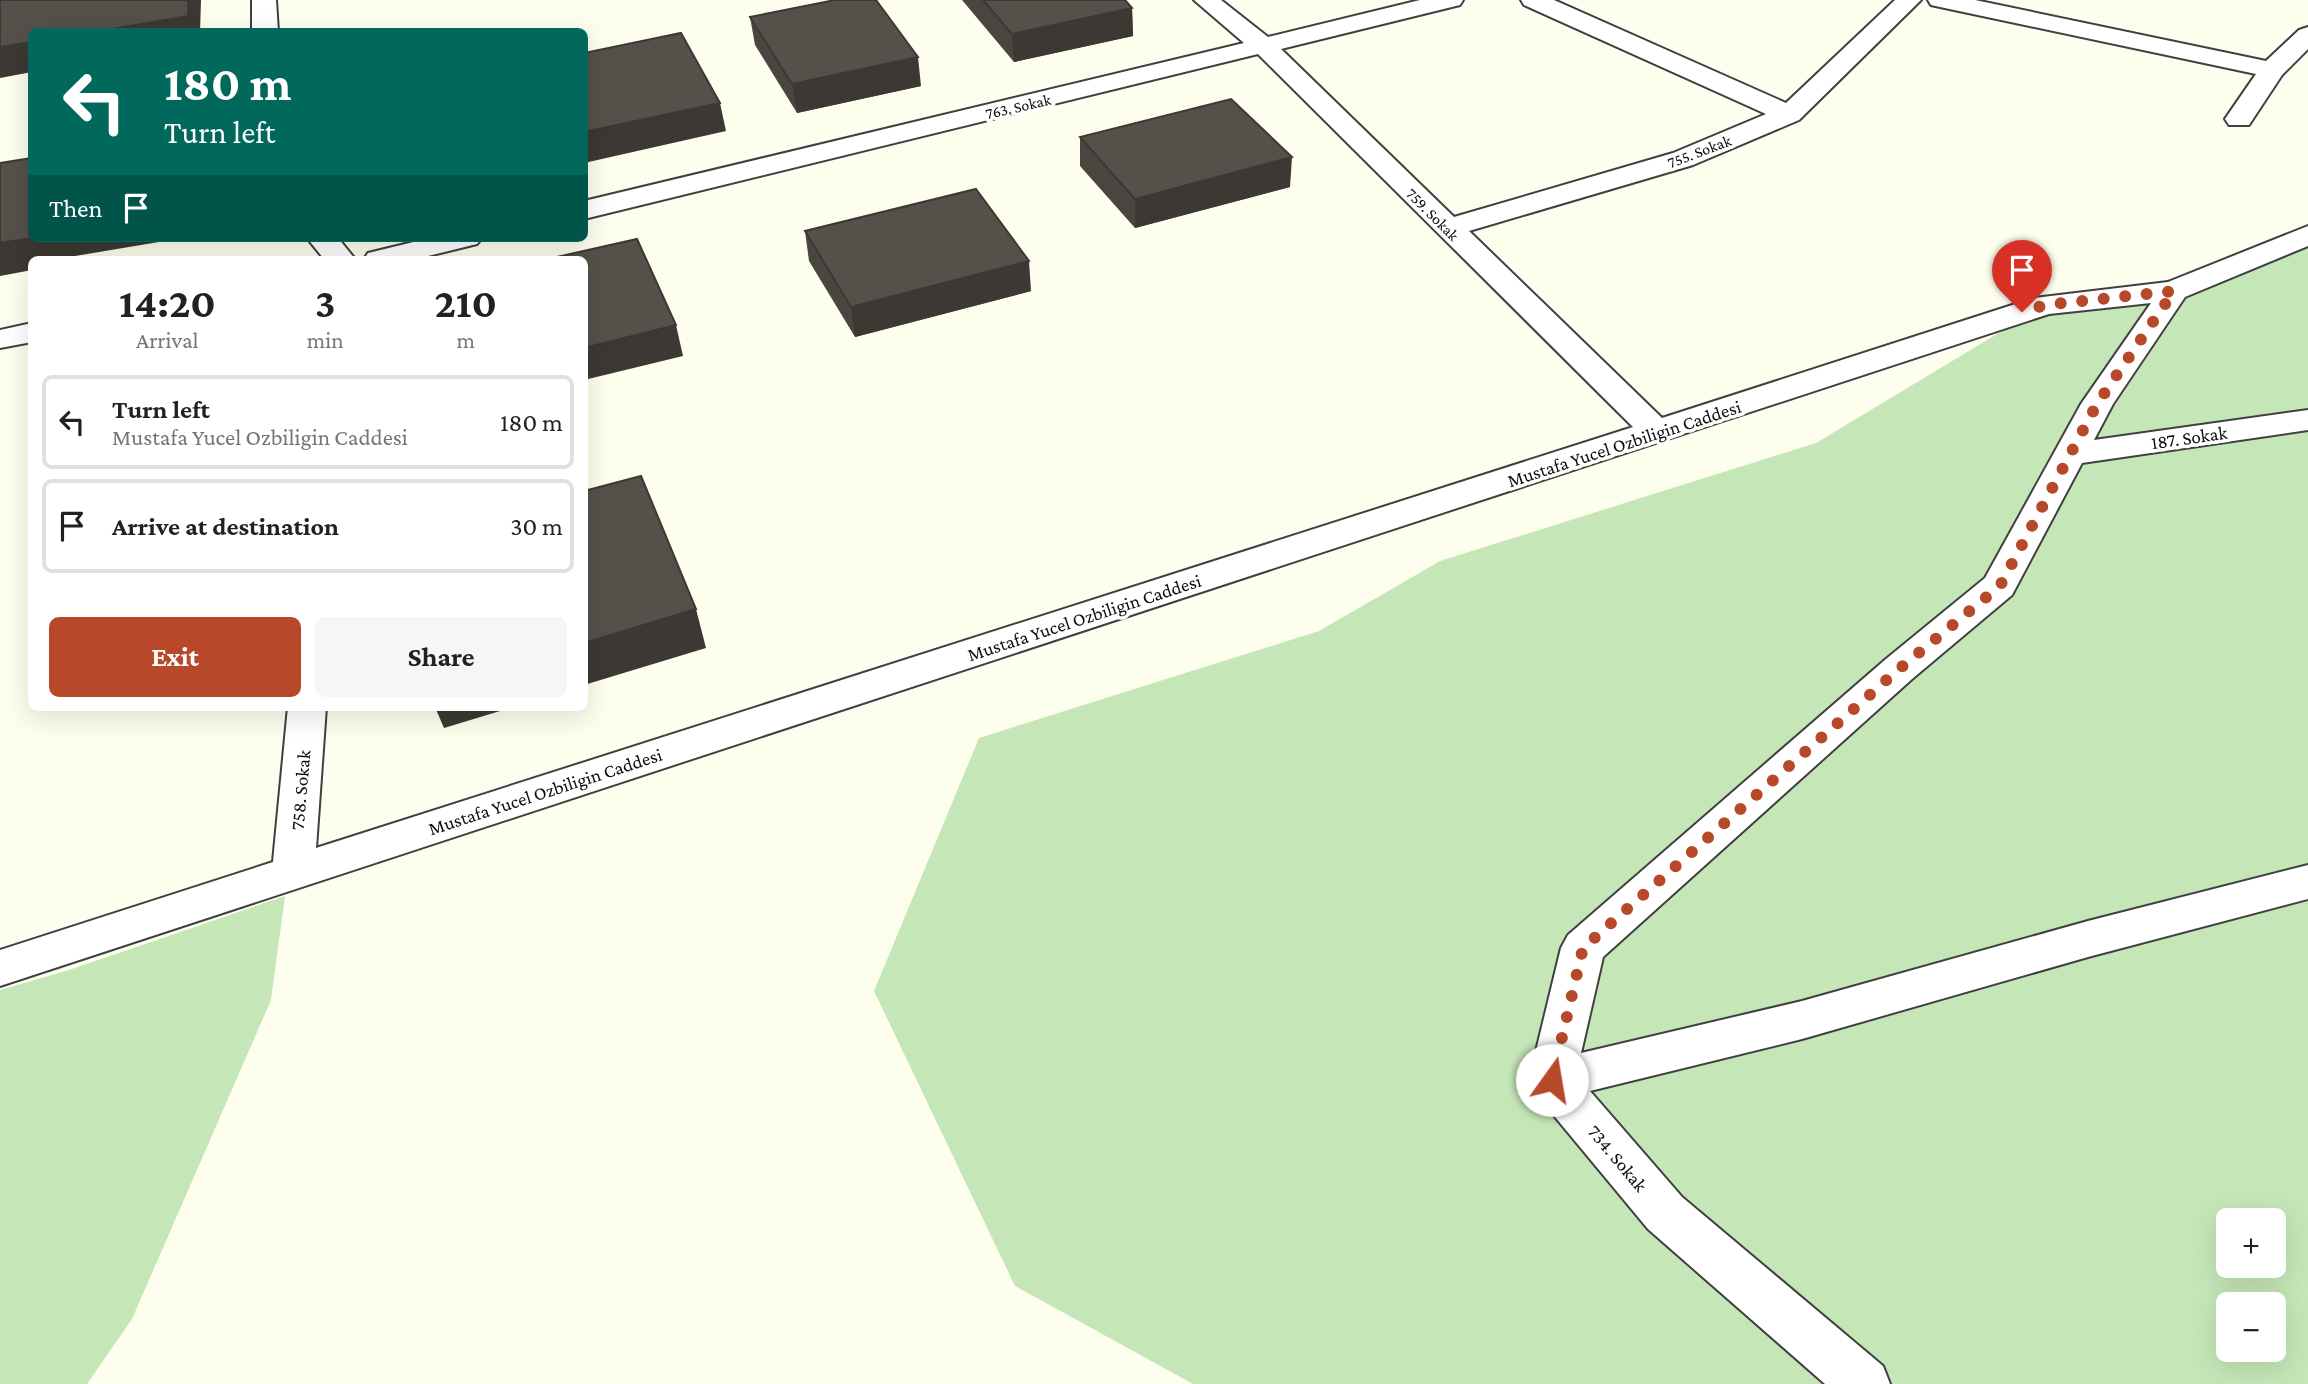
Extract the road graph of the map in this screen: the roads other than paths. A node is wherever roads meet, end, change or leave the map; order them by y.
1 (264, 0) edge
2 (1206, 0) edge
3 (1451, 0) edge
4 (1533, 0) edge
5 (1909, 0) edge
6 (1940, 0) edge
7 (265, 28) edge
8 (2308, 35) edge
9 (1265, 47) junction
10 (2272, 70) junction
11 (1789, 114) junction
12 (2239, 119) dead end
13 (588, 209) edge
14 (1447, 228) junction
15 (2308, 235) edge
16 (326, 242) edge
17 (450, 242) edge
18 (338, 256) edge
19 (392, 256) edge
20 (2174, 291) junction
21 (28, 333) edge
22 (0, 339) edge
23 (2308, 420) edge
24 (1658, 433) junction
25 (2071, 454) junction
26 (307, 711) edge
27 (293, 873) junction
28 (2308, 882) edge
29 (0, 968) edge
30 (1552, 1080) junction
31 (1864, 1384) edge

1 - 7 street
2 - 9 street, 759. Sokak
3 - 9 street, 763. Sokak
4 - 11 street
5 - 11 street, 755. Sokak
6 - 10 street
8 - 10 street
9 - 13 street, 763. Sokak
9 - 14 street, 759. Sokak
10 - 12 street
11 - 14 street, 755. Sokak
14 - 24 street, 759. Sokak
15 - 20 street, Mustafa Yucel Ozbiligin Caddesi
16 - 18 street
17 - 19 street
20 - 24 street, Mustafa Yucel Ozbiligin Caddesi
20 - 25 street
21 - 22 street
23 - 25 street, 187. Sokak
24 - 27 street, Mustafa Yucel Ozbiligin Caddesi
25 - 30 street
26 - 27 street, 758. Sokak
27 - 29 street, Mustafa Yucel Ozbiligin Caddesi
28 - 30 street
30 - 31 street, 734. Sokak

